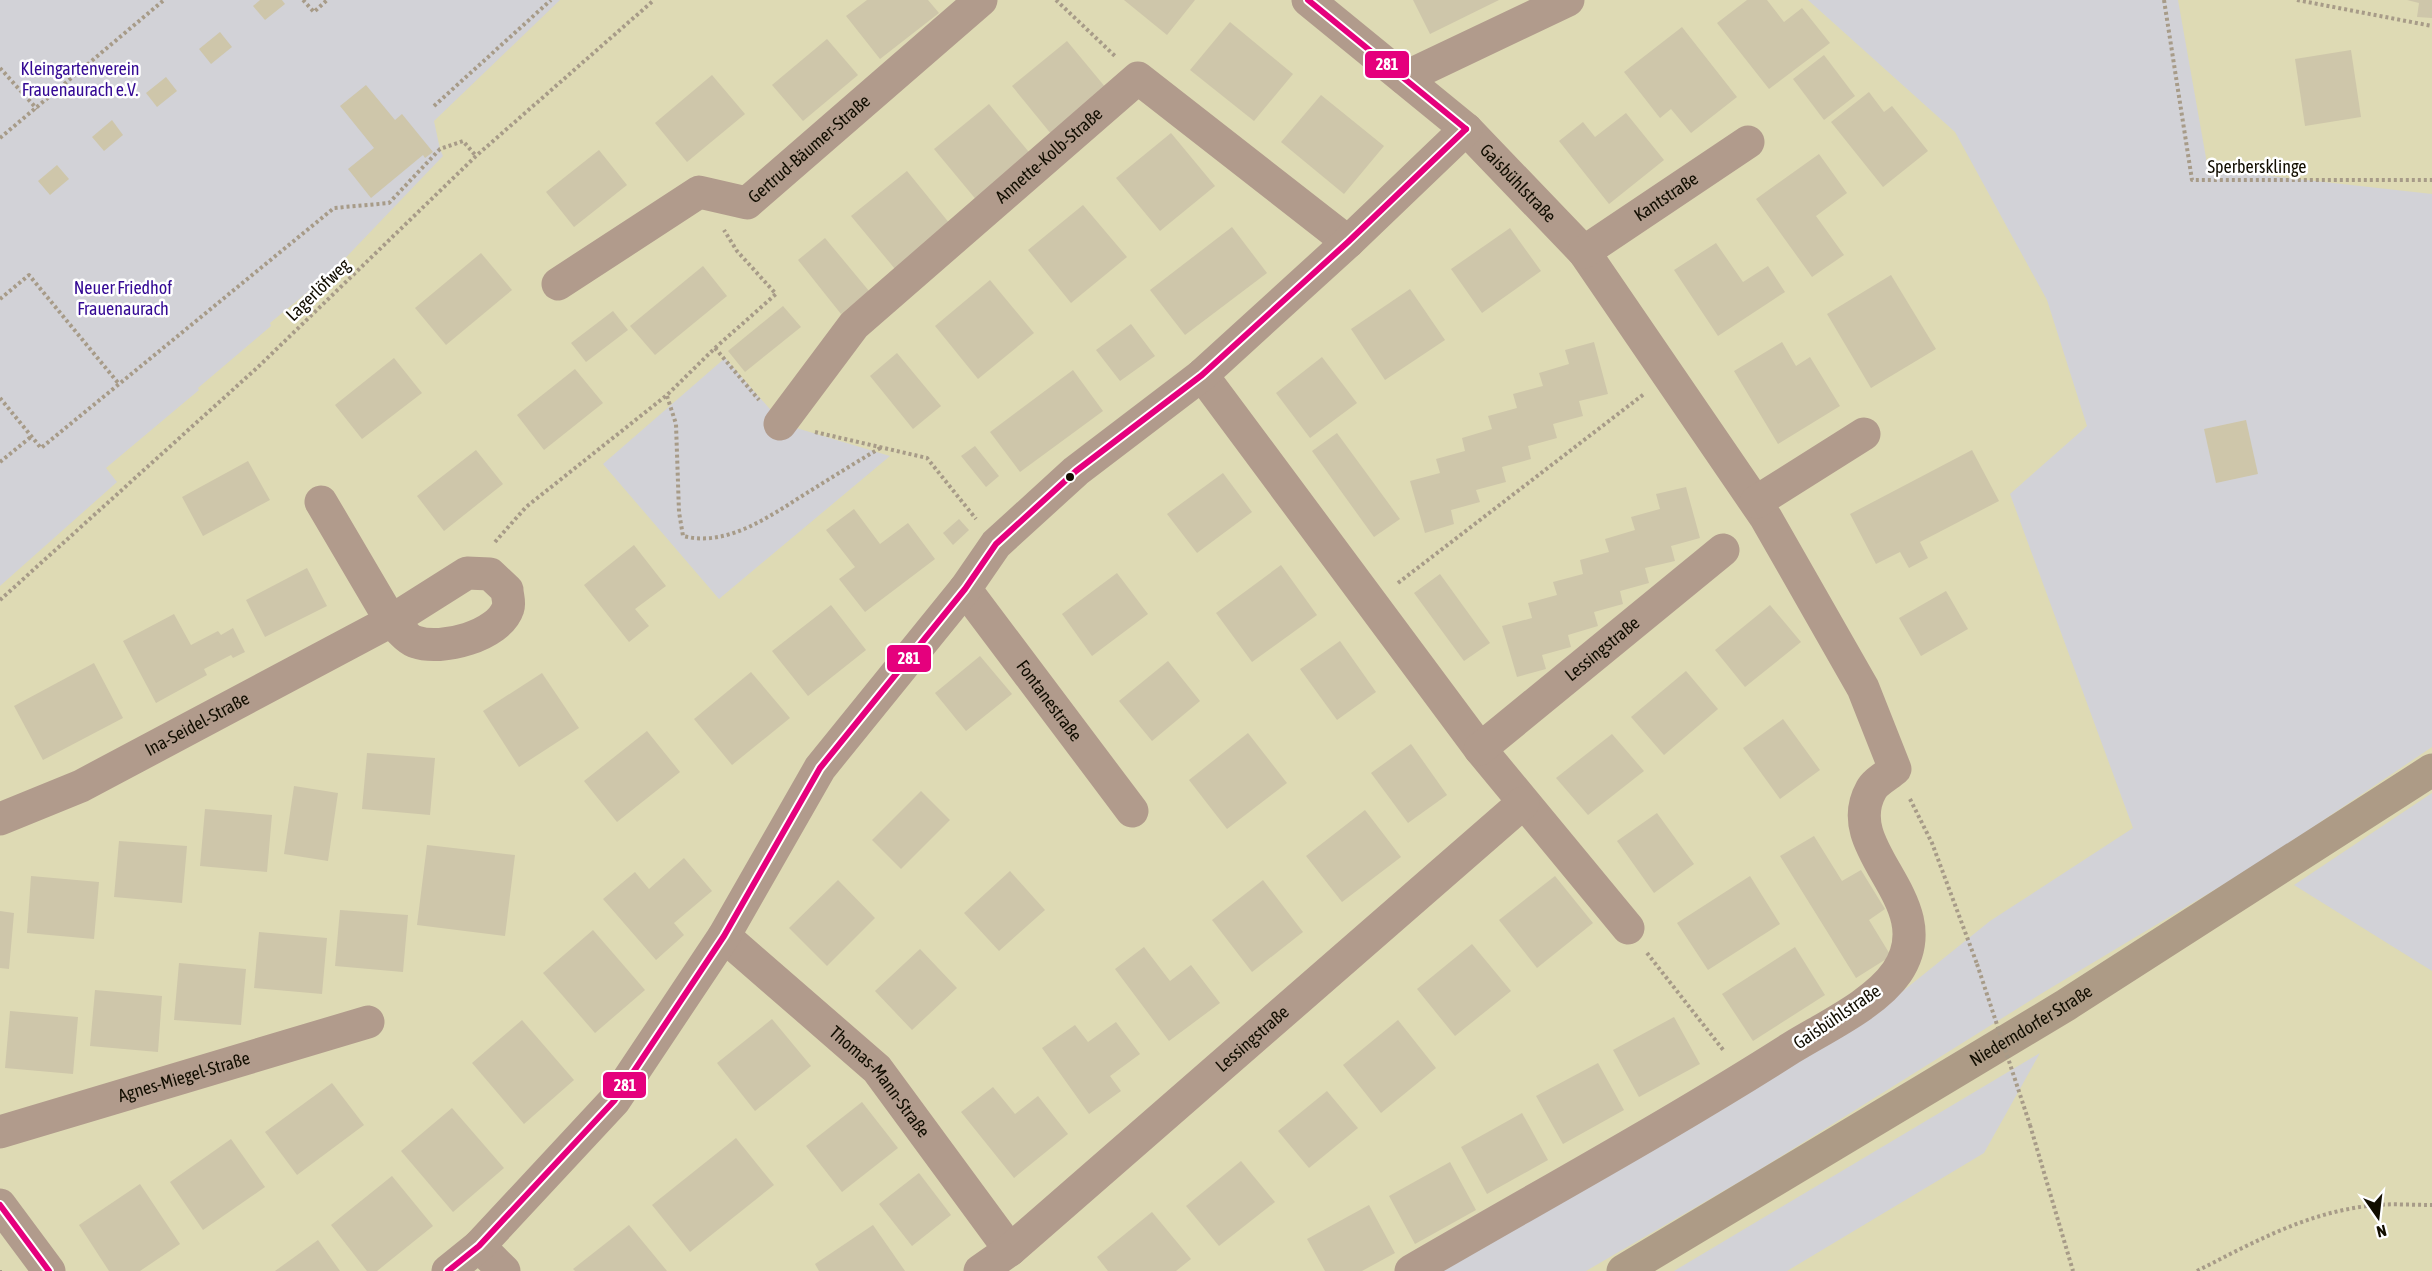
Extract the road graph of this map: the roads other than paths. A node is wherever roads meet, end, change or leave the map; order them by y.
1 (981, 0) edge
2 (1308, 0) edge
3 (1568, 0) edge
4 (1404, 78) junction
5 (1466, 129) junction
6 (1748, 142) dead end
7 (1348, 242) junction
8 (1584, 252) junction
9 (558, 284) dead end
10 (1202, 375) junction
11 (780, 424) road end
12 (1864, 434) dead end
13 (321, 502) dead end
14 (1756, 502) junction
15 (1724, 550) dead end
16 (965, 589) junction
17 (391, 621) junction
18 (1480, 749) junction
19 (2432, 770) edge
20 (1523, 803) junction
21 (1132, 811) dead end
22 (0, 819) edge
23 (1628, 928) road end
24 (724, 936) junction
25 (368, 1022) dead end
26 (0, 1132) edge
27 (0, 1205) edge
28 (479, 1246) junction
29 (1010, 1250) junction
30 (50, 1271) edge
31 (448, 1271) edge
32 (504, 1271) edge
33 (980, 1271) edge
34 (1411, 1271) edge
35 (1623, 1271) edge

1 - 9 street, Gertrud-Bäumer-Straße
2 - 4 street, Gaisbühlstraße
3 - 4 street
4 - 5 street, Gaisbühlstraße
5 - 7 street
5 - 8 street, Gaisbühlstraße
6 - 8 street, Kantstraße
7 - 10 street
7 - 11 street, Annette-Kolb-Straße
8 - 14 street, Gaisbühlstraße
10 - 16 street
10 - 18 street
12 - 14 street
13 - 17 street
14 - 34 street, Gaisbühlstraße
15 - 18 street, Lessingstraße
16 - 21 street, Fontanestraße
16 - 24 street
17 - 17 street, Ina-Seidel-Straße
17 - 22 street, Ina-Seidel-Straße
18 - 20 street
19 - 35 main road, Niederndorfer Straße
20 - 23 street
20 - 29 street, Lessingstraße
24 - 28 street
24 - 29 street, Thomas-Mann-Straße
25 - 26 street, Agnes-Miegel-Straße
27 - 30 street
28 - 31 street
28 - 32 street
29 - 33 street, Lessingstraße

